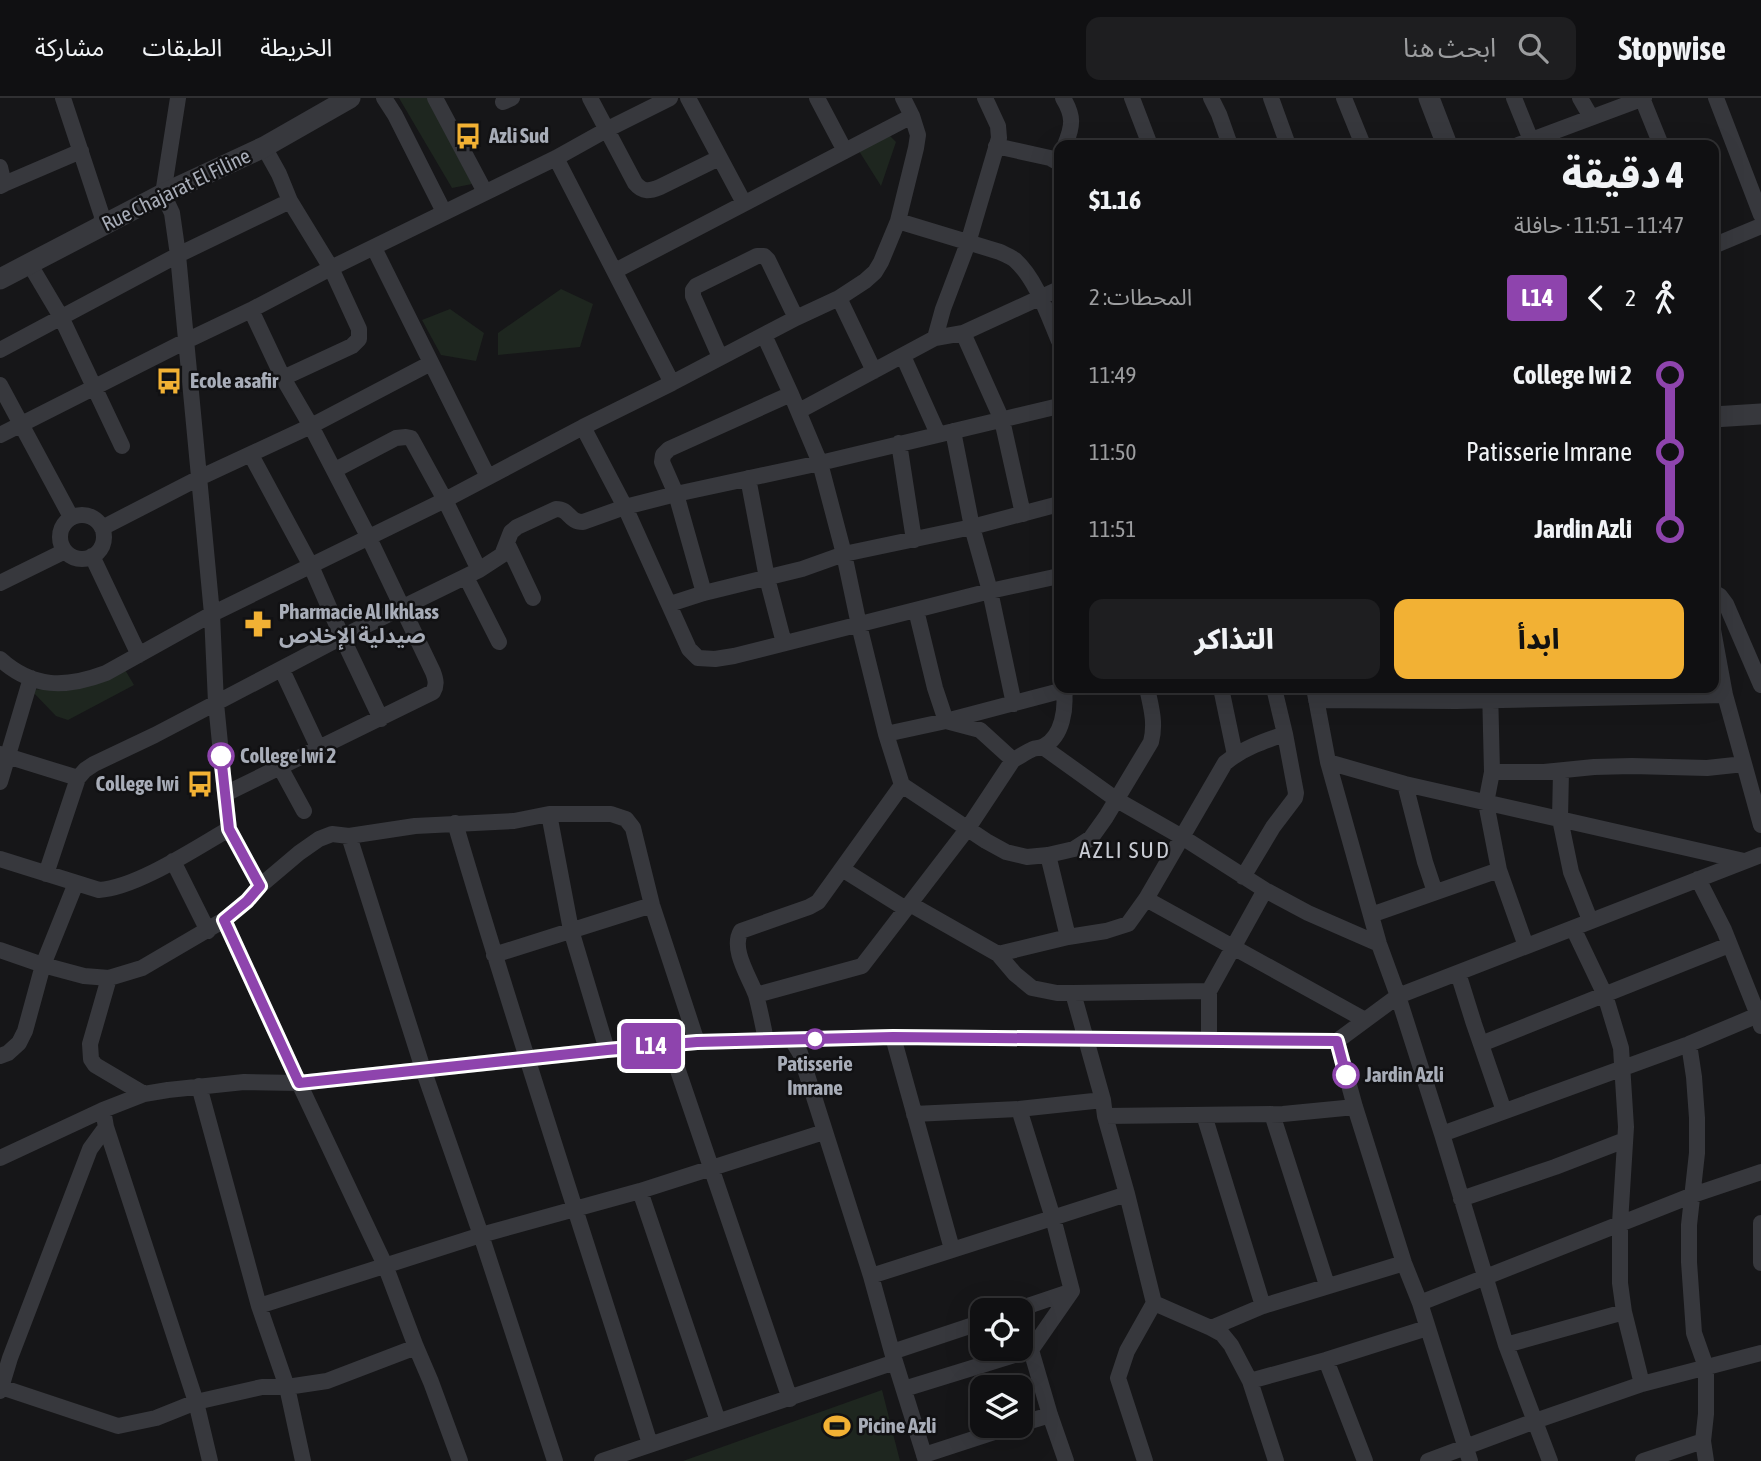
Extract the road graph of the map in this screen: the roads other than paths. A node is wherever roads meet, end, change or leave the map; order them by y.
1 (63, 98) edge
2 (178, 98) edge
3 (350, 98) edge
4 (384, 98) edge
5 (435, 98) edge
6 (590, 98) edge
7 (670, 98) edge
8 (688, 98) edge
9 (817, 98) edge
10 (903, 98) edge
11 (985, 98) edge
12 (1063, 98) edge
13 (1132, 98) edge
14 (1211, 98) edge
15 (1271, 98) edge
16 (1344, 98) edge
17 (1429, 98) edge
18 (1514, 98) edge
19 (1580, 98) edge
20 (1643, 98) edge
21 (1716, 98) edge
22 (912, 116) junction
23 (1591, 117) junction
24 (608, 129) junction
25 (1067, 140) edge
26 (1148, 140) edge
27 (1228, 140) edge
28 (1286, 140) edge
29 (1361, 140) edge
30 (1445, 140) edge
31 (1527, 140) edge
32 (1537, 140) edge
33 (1659, 140) edge
34 (996, 146) junction
35 (264, 147) junction
36 (81, 151) junction
37 (845, 151) junction
38 (556, 158) junction
39 (719, 158) junction
40 (1054, 160) edge
41 (0, 167) edge
42 (2, 185) edge
43 (485, 192) junction
44 (163, 194) junction
45 (290, 201) junction
46 (744, 203) junction
47 (444, 212) junction
48 (1761, 215) edge
49 (898, 222) junction
50 (1761, 226) edge
51 (101, 227) junction
52 (968, 243) junction
53 (1719, 244) edge
54 (374, 248) junction
55 (178, 256) junction
56 (29, 263) junction
57 (331, 268) junction
58 (615, 271) junction
59 (0, 279) edge
60 (1054, 291) edge
61 (839, 298) junction
62 (1040, 298) junction
63 (251, 310) junction
64 (61, 317) junction
65 (796, 318) junction
66 (1054, 330) edge
67 (962, 333) junction
68 (764, 335) junction
69 (935, 338) junction
70 (186, 341) junction
71 (0, 350) edge
72 (903, 356) junction
73 (720, 357) junction
74 (431, 363) junction
75 (874, 371) junction
76 (283, 378) junction
77 (672, 383) junction
78 (0, 385) edge
79 (93, 388) junction
80 (791, 394) junction
81 (1054, 407) edge
82 (799, 411) junction
83 (1761, 414) edge
84 (1719, 417) edge
85 (1002, 420) junction
86 (20, 425) junction
87 (311, 426) junction
88 (583, 427) junction
89 (946, 433) junction
90 (0, 435) edge
91 (899, 443) junction
92 (122, 446) dead end
93 (251, 455) junction
94 (820, 463) junction
95 (335, 470) junction
96 (488, 477) junction
97 (199, 478) junction
98 (748, 478) junction
99 (676, 494) junction
100 (445, 500) junction
101 (1054, 505) edge
102 (625, 508) junction
103 (1023, 513) junction
104 (71, 517) junction
105 (972, 527) junction
106 (102, 528) junction
107 (369, 538) junction
108 (914, 540) junction
109 (507, 544) junction
110 (65, 551) junction
111 (844, 554) junction
112 (92, 556) junction
113 (311, 566) junction
114 (472, 573) junction
115 (1054, 577) edge
116 (767, 579) junction
117 (0, 583) edge
118 (990, 591) junction
119 (704, 593) junction
120 (1719, 595) edge
121 (533, 597) dead end
122 (670, 604) junction
123 (401, 608) junction
124 (916, 610) junction
125 (212, 614) junction
126 (859, 625) junction
127 (342, 637) junction
128 (499, 642) dead end
129 (784, 643) junction
130 (139, 655) junction
131 (0, 659) edge
132 (1719, 662) edge
133 (282, 670) junction
134 (32, 678) junction
135 (1761, 685) edge
136 (1054, 693) edge
137 (1067, 693) edge
138 (1148, 693) edge
139 (1223, 693) edge
140 (1275, 693) edge
141 (1315, 694) edge
142 (1490, 694) edge
143 (1725, 695) junction
144 (216, 703) junction
145 (1014, 704) junction
146 (382, 719) junction
147 (946, 721) junction
148 (886, 734) junction
149 (1285, 734) junction
150 (1043, 747) junction
151 (319, 749) junction
152 (1235, 755) junction
153 (4, 756) edge
154 (1013, 760) junction
155 (1328, 762) junction
156 (1744, 764) junction
157 (281, 767) junction
158 (1560, 771) junction
159 (1492, 772) junction
160 (78, 778) junction
161 (0, 782) edge
162 (1405, 784) junction
163 (902, 785) junction
164 (225, 794) junction
165 (1117, 800) junction
166 (1486, 803) junction
167 (304, 811) dead end
168 (549, 814) junction
169 (1560, 819) junction
170 (455, 823) junction
171 (1761, 825) edge
172 (968, 828) junction
173 (229, 829) junction
174 (349, 836) junction
175 (1182, 836) junction
176 (1048, 855) junction
177 (1761, 855) edge
178 (0, 859) edge
179 (173, 861) junction
180 (1744, 861) junction
181 (842, 869) junction
182 (1499, 870) junction
183 (46, 874) junction
184 (1243, 877) junction
185 (1698, 879) junction
186 (75, 883) junction
187 (260, 886) junction
188 (1265, 890) junction
189 (1435, 892) junction
190 (1146, 899) junction
191 (652, 905) junction
192 (908, 907) junction
193 (1371, 915) junction
194 (224, 920) junction
195 (1590, 920) junction
196 (1573, 928) junction
197 (570, 930) junction
198 (208, 931) junction
199 (1068, 937) junction
200 (1379, 944) junction
201 (1729, 945) junction
202 (1526, 946) junction
203 (1232, 947) junction
204 (0, 950) edge
205 (998, 954) junction
206 (494, 955) junction
207 (43, 965) junction
208 (1458, 973) junction
209 (109, 978) junction
210 (1209, 991) junction
211 (1073, 993) junction
212 (756, 995) junction
213 (1605, 995) junction
214 (1398, 996) junction
215 (1365, 1020) junction
216 (1760, 1020) edge
217 (893, 1037) junction
218 (1085, 1038) junction
219 (1209, 1039) junction
220 (766, 1040) junction
221 (792, 1040) junction
222 (1337, 1041) junction
223 (697, 1042) junction
224 (669, 1044) junction
225 (1482, 1044) junction
226 (1689, 1044) junction
227 (607, 1050) junction
228 (0, 1056) edge
229 (526, 1059) junction
230 (1624, 1068) junction
231 (423, 1069) junction
232 (299, 1083) junction
233 (199, 1086) junction
234 (144, 1094) junction
235 (1355, 1107) junction
236 (1104, 1108) junction
237 (1019, 1109) junction
238 (103, 1110) junction
239 (1504, 1111) junction
240 (914, 1114) junction
241 (1272, 1114) junction
242 (1203, 1115) junction
243 (106, 1127) junction
244 (824, 1132) junction
245 (1442, 1134) junction
246 (1625, 1140) junction
247 (0, 1158) edge
248 (711, 1169) junction
249 (1761, 1172) edge
250 (640, 1191) junction
251 (1127, 1194) junction
252 (1693, 1195) junction
253 (1461, 1199) junction
254 (576, 1209) junction
255 (1053, 1218) junction
256 (1620, 1223) junction
257 (1761, 1223) edge
258 (481, 1235) junction
259 (952, 1249) junction
260 (1404, 1263) junction
261 (1761, 1263) edge
262 (385, 1265) junction
263 (871, 1276) junction
264 (1486, 1277) junction
265 (1327, 1285) junction
266 (1072, 1291) junction
267 (1154, 1303) junction
268 (1420, 1303) junction
269 (1033, 1304) edge
270 (259, 1306) junction
271 (1263, 1306) junction
272 (1624, 1312) junction
273 (970, 1327) edge
274 (1211, 1328) junction
275 (1427, 1328) junction
276 (1506, 1345) junction
277 (416, 1347) junction
278 (1033, 1347) edge
279 (1761, 1353) edge
280 (5, 1355) edge
281 (894, 1357) junction
282 (1033, 1357) edge
283 (1326, 1360) junction
284 (996, 1361) edge
285 (1706, 1367) junction
286 (1250, 1381) junction
287 (1642, 1384) junction
288 (287, 1387) junction
289 (1, 1389) edge
290 (904, 1390) junction
291 (790, 1399) junction
292 (196, 1402) junction
293 (1050, 1415) junction
294 (1033, 1420) edge
295 (718, 1421) junction
296 (1535, 1421) junction
297 (980, 1438) edge
298 (1703, 1441) junction
299 (650, 1444) junction
300 (1468, 1454) edge
301 (925, 1458) edge
302 (210, 1461) edge
303 (303, 1461) edge
304 (460, 1461) edge
305 (555, 1461) edge
306 (602, 1461) edge
307 (1066, 1461) edge
308 (1144, 1461) edge
309 (1276, 1461) edge
310 (1365, 1461) edge
311 (1428, 1461) edge
312 (1549, 1461) edge
313 (1643, 1461) edge
314 (1706, 1461) edge

1 - 36 street
2 - 44 street
3 - 35 street, Rue Chajarat El Filine
4 - 47 street
5 - 43 street
6 - 24 street
7 - 24 street
8 - 39 street
9 - 37 street
10 - 22 street
11 - 34 street
12 - 25 street
13 - 26 street
14 - 27 street
15 - 28 street
16 - 29 street
17 - 30 street
18 - 31 street
19 - 23 street
20 - 23 street
20 - 33 street
21 - 48 street
22 - 37 street
22 - 49 street
23 - 32 street
24 - 38 street
24 - 39 street
34 - 40 street
34 - 52 street
35 - 44 street, Rue Chajarat El Filine
35 - 45 street
36 - 42 street
36 - 51 street
37 - 46 street
38 - 43 street
38 - 58 street
39 - 46 street
41 - 42 street
43 - 47 street
44 - 51 street, Rue Chajarat El Filine
44 - 55 street
45 - 55 street
45 - 57 street
46 - 58 street
47 - 54 street
49 - 52 street
49 - 61 street
50 - 53 street
51 - 56 street, Rue Chajarat El Filine
52 - 62 street
52 - 69 street
54 - 57 street
54 - 74 street
55 - 64 street
55 - 70 street
56 - 59 street, Rue Chajarat El Filine
56 - 64 street
57 - 63 street
57 - 76 street
58 - 77 street
60 - 62 street
61 - 65 street
61 - 75 street
62 - 66 street
62 - 67 street
63 - 70 street
63 - 76 street
64 - 71 street
64 - 79 street
65 - 68 street
65 - 73 street
67 - 69 street
67 - 85 street
68 - 73 street
68 - 80 street
69 - 72 street
70 - 79 street
70 - 97 street
72 - 75 street
72 - 89 street
73 - 77 street
74 - 87 street
74 - 96 street
75 - 82 street
76 - 87 street
77 - 88 street
78 - 86 street
79 - 86 street
79 - 92 street
80 - 82 street
80 - 99 street
81 - 85 street
82 - 94 street
83 - 84 street
85 - 89 street
85 - 103 street
86 - 90 street
86 - 104 street
87 - 93 street
87 - 95 street
88 - 96 street
88 - 102 street
89 - 91 street
89 - 105 street
91 - 94 street
91 - 108 street
93 - 97 street
93 - 113 street
94 - 98 street
94 - 111 street
95 - 100 street
95 - 107 street
96 - 100 street
97 - 106 street
97 - 125 street
98 - 99 street
98 - 116 street
99 - 102 street
99 - 119 street
100 - 107 street
100 - 114 street
101 - 103 street
102 - 109 street
102 - 122 street
103 - 105 street
104 - 106 street
104 - 110 street
105 - 108 street
105 - 118 street
106 - 112 street
107 - 113 street
107 - 123 street
108 - 111 street
109 - 114 street
109 - 121 street
110 - 112 street
110 - 117 street
111 - 116 street
111 - 126 street
112 - 130 street
113 - 125 street
113 - 127 street
114 - 123 street
114 - 128 street
115 - 118 street
116 - 119 street
116 - 129 street
118 - 124 street
118 - 145 street
119 - 122 street
120 - 135 street
122 - 129 street
123 - 127 street
123 - 146 street
124 - 126 street
124 - 147 street
125 - 130 street
125 - 144 street
126 - 129 street
126 - 148 street
127 - 133 street
127 - 146 street
130 - 134 street
131 - 134 street
132 - 143 street
133 - 144 street
133 - 151 street
134 - 153 street
136 - 145 street
137 - 150 street
138 - 165 street
139 - 152 street
140 - 149 street
141 - 142 street
141 - 155 street
142 - 143 street
142 - 159 street
143 - 156 street
144 - 160 street
144 - 164 street
145 - 147 street
146 - 151 street
147 - 148 street
147 - 154 street
148 - 163 street
149 - 152 street
149 - 184 street
150 - 154 street
150 - 165 street
151 - 157 street
152 - 175 street
153 - 160 street
153 - 161 street
154 - 172 street
155 - 162 street
155 - 193 street
156 - 158 street
156 - 171 street
157 - 164 street
157 - 167 street
158 - 159 street
158 - 169 street
159 - 166 street
160 - 183 street
162 - 166 street
162 - 189 street
163 - 172 street
163 - 181 street
164 - 173 street
165 - 175 street
165 - 176 street
166 - 169 street
166 - 182 street
168 - 170 street
168 - 191 street
168 - 197 street
169 - 180 street
169 - 195 street
170 - 174 street
170 - 206 street
172 - 176 street
172 - 192 street
173 - 179 street
173 - 187 street
174 - 187 street
174 - 231 street
175 - 184 street
175 - 190 street
176 - 199 street
177 - 180 street
178 - 183 street
179 - 186 street
179 - 198 street
180 - 185 street
181 - 192 street
181 - 212 street
182 - 189 street
182 - 202 street
183 - 186 street
184 - 188 street
185 - 195 street
185 - 201 street
186 - 207 street
187 - 194 street
188 - 200 street
188 - 203 street
189 - 193 street
190 - 199 street
190 - 203 street
191 - 197 street
191 - 223 street
192 - 205 street
192 - 212 street
193 - 200 street
194 - 198 street
194 - 232 street
195 - 196 street
196 - 202 street
196 - 213 street
197 - 206 street
197 - 227 street
198 - 209 street
199 - 205 street
200 - 214 street
201 - 213 street
201 - 216 street
202 - 208 street
203 - 210 street
203 - 215 street
204 - 207 street
205 - 211 street
206 - 229 street
207 - 209 street
207 - 228 street
208 - 214 street
208 - 225 street
209 - 234 street
210 - 211 street
210 - 219 street
211 - 218 street
212 - 220 street
213 - 225 street
213 - 230 street
214 - 215 street
214 - 245 street
215 - 222 street
216 - 226 street
217 - 218 street
217 - 221 street
217 - 240 street
218 - 219 street
218 - 236 street
219 - 222 street
220 - 221 street
220 - 223 street
221 - 244 street
222 - 235 street
223 - 224 street
224 - 227 street
224 - 248 street
225 - 239 street
226 - 230 street
226 - 252 street
227 - 229 street
229 - 231 street
229 - 254 street
230 - 239 street
230 - 246 street
231 - 232 street
231 - 258 street
232 - 233 street
232 - 262 street
233 - 234 street
233 - 270 street
234 - 238 street
235 - 241 street
235 - 260 street
236 - 237 street
236 - 242 street
236 - 251 street
237 - 240 street
237 - 255 street
238 - 243 street
238 - 247 street
239 - 245 street
240 - 259 street
241 - 242 street
241 - 265 street
242 - 271 street
243 - 280 street
243 - 292 street
244 - 248 street
244 - 263 street
245 - 253 street
246 - 253 street
246 - 256 street
248 - 250 street
248 - 291 street
249 - 252 street
250 - 254 street
250 - 295 street
251 - 255 street
251 - 267 street
252 - 256 street
252 - 285 street
253 - 264 street
254 - 258 street
254 - 299 street
255 - 259 street
255 - 266 street
256 - 264 street
256 - 272 street
257 - 261 street
258 - 262 street
258 - 305 street
259 - 263 street
260 - 265 street
260 - 268 street
262 - 270 street
262 - 277 street
263 - 281 street
264 - 268 street
264 - 276 street
265 - 271 street
266 - 269 street
266 - 278 street
267 - 274 street
267 - 308 street
268 - 275 street
270 - 288 street
271 - 274 street
272 - 276 street
272 - 287 street
273 - 281 street
274 - 286 street
275 - 283 street
275 - 300 street
276 - 296 street
277 - 288 street
277 - 304 street
279 - 285 street
280 - 289 street
281 - 290 street
281 - 291 street
282 - 293 street
283 - 286 street
283 - 310 street
284 - 290 street
285 - 287 street
285 - 298 street
286 - 309 street
287 - 296 street
288 - 292 street
288 - 303 street
289 - 292 street
290 - 301 street
291 - 295 street
292 - 302 street
293 - 294 street
293 - 307 street
295 - 299 street
296 - 300 street
296 - 312 street
297 - 301 street
298 - 313 street
298 - 314 street
299 - 306 street
300 - 311 street

